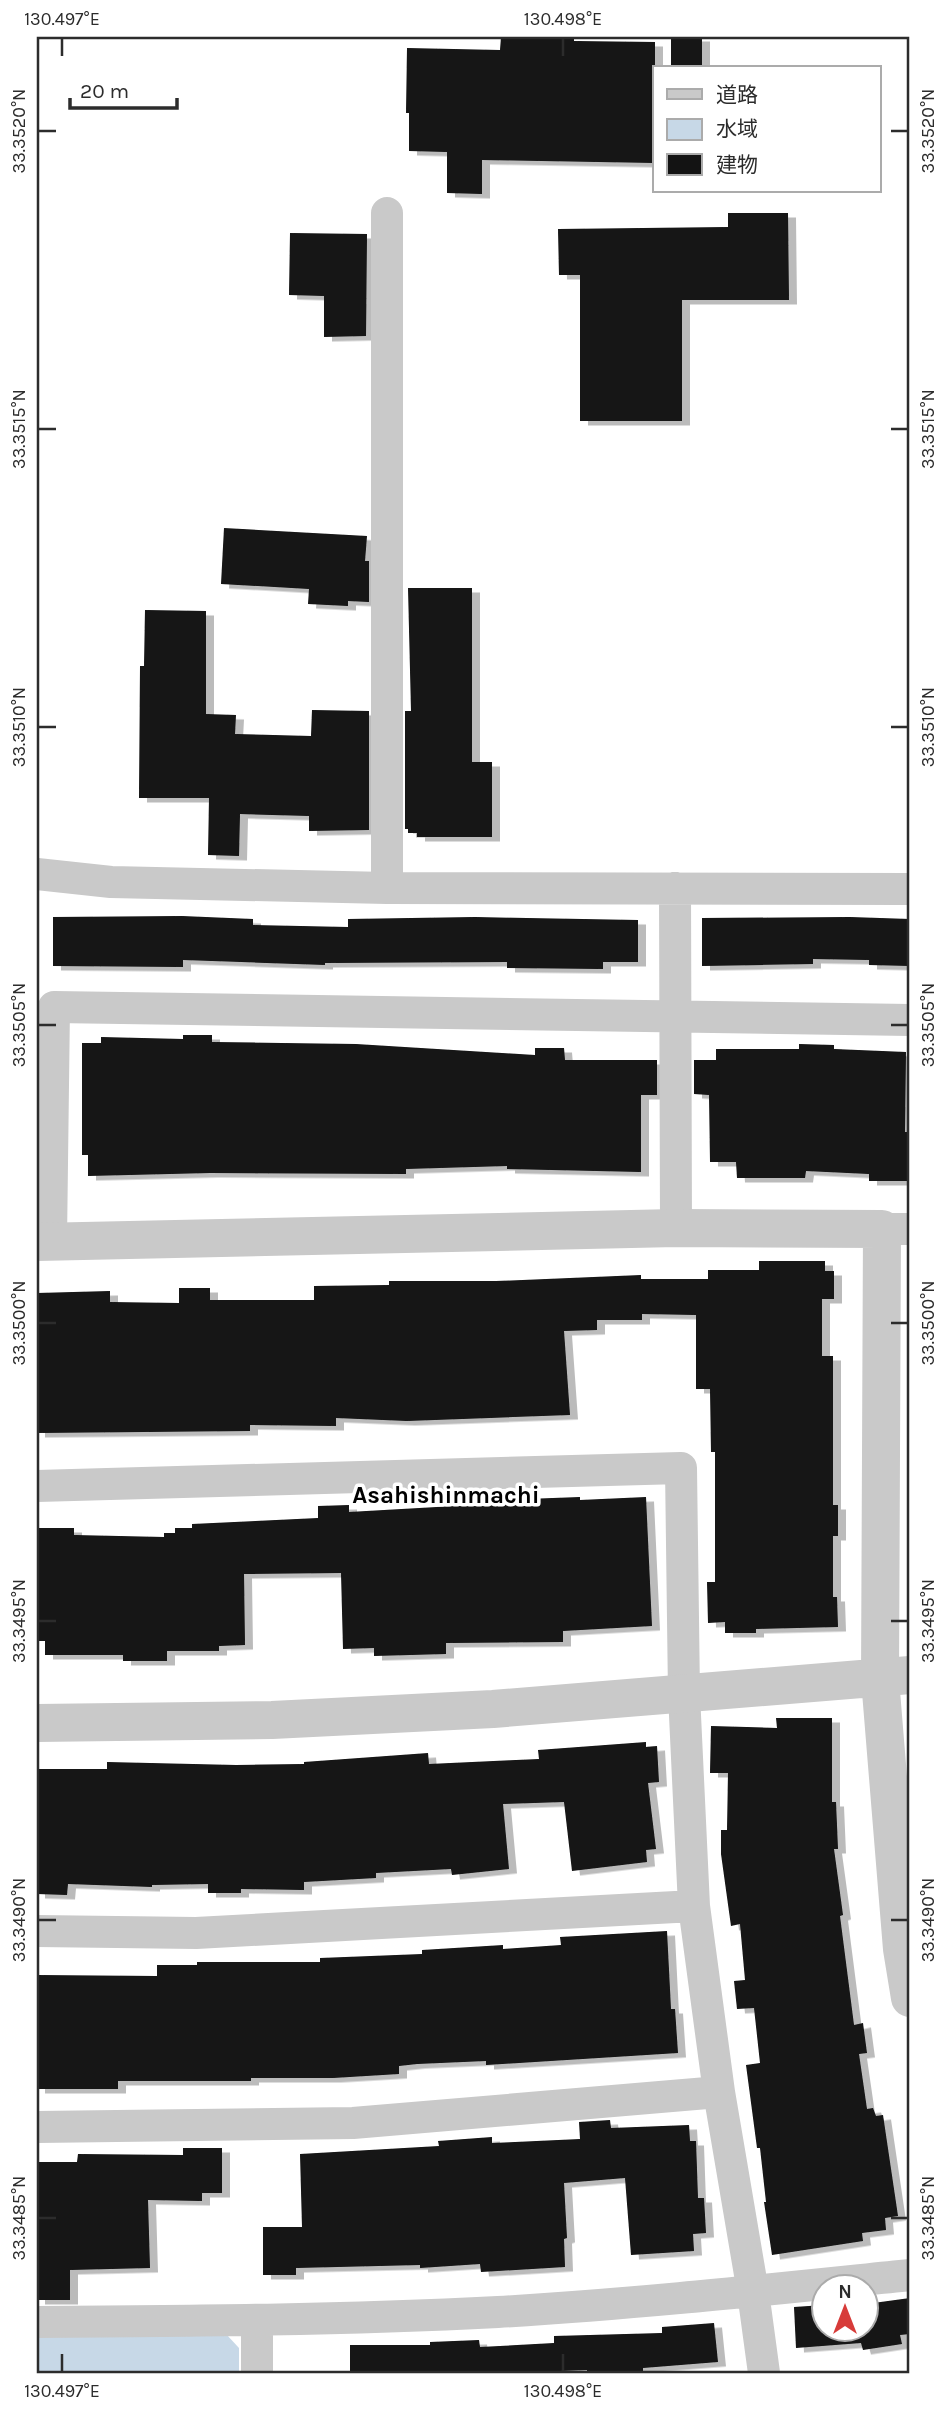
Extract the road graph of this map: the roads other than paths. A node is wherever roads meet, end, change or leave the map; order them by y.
1 (387, 213) dead end
2 (37, 874) edge
3 (387, 888) junction
4 (675, 888) junction
5 (910, 889) edge
6 (675, 1016) junction
7 (910, 1020) edge
8 (676, 1228) junction
9 (896, 1229) edge
10 (44, 1241) edge
11 (37, 1486) edge
12 (895, 1677) edge
13 (684, 1694) junction
14 (37, 1723) edge
15 (694, 1906) junction
16 (37, 1931) edge
17 (910, 1998) edge
18 (719, 2092) junction
19 (37, 2127) edge
20 (910, 2275) edge
21 (753, 2292) junction
22 (257, 2320) junction
23 (37, 2322) edge
24 (257, 2373) edge
25 (764, 2373) edge

1 - 3 street
2 - 3 street
3 - 4 street
4 - 5 street
4 - 6 street
6 - 7 street
6 - 8 street
6 - 10 street
8 - 9 street
8 - 10 street
9 - 12 street
11 - 13 street
12 - 13 street
12 - 17 street
13 - 14 street
13 - 15 street
15 - 16 street
15 - 18 street
18 - 19 street
18 - 21 street
20 - 21 street
21 - 22 street
21 - 25 street
22 - 23 street
22 - 24 street

